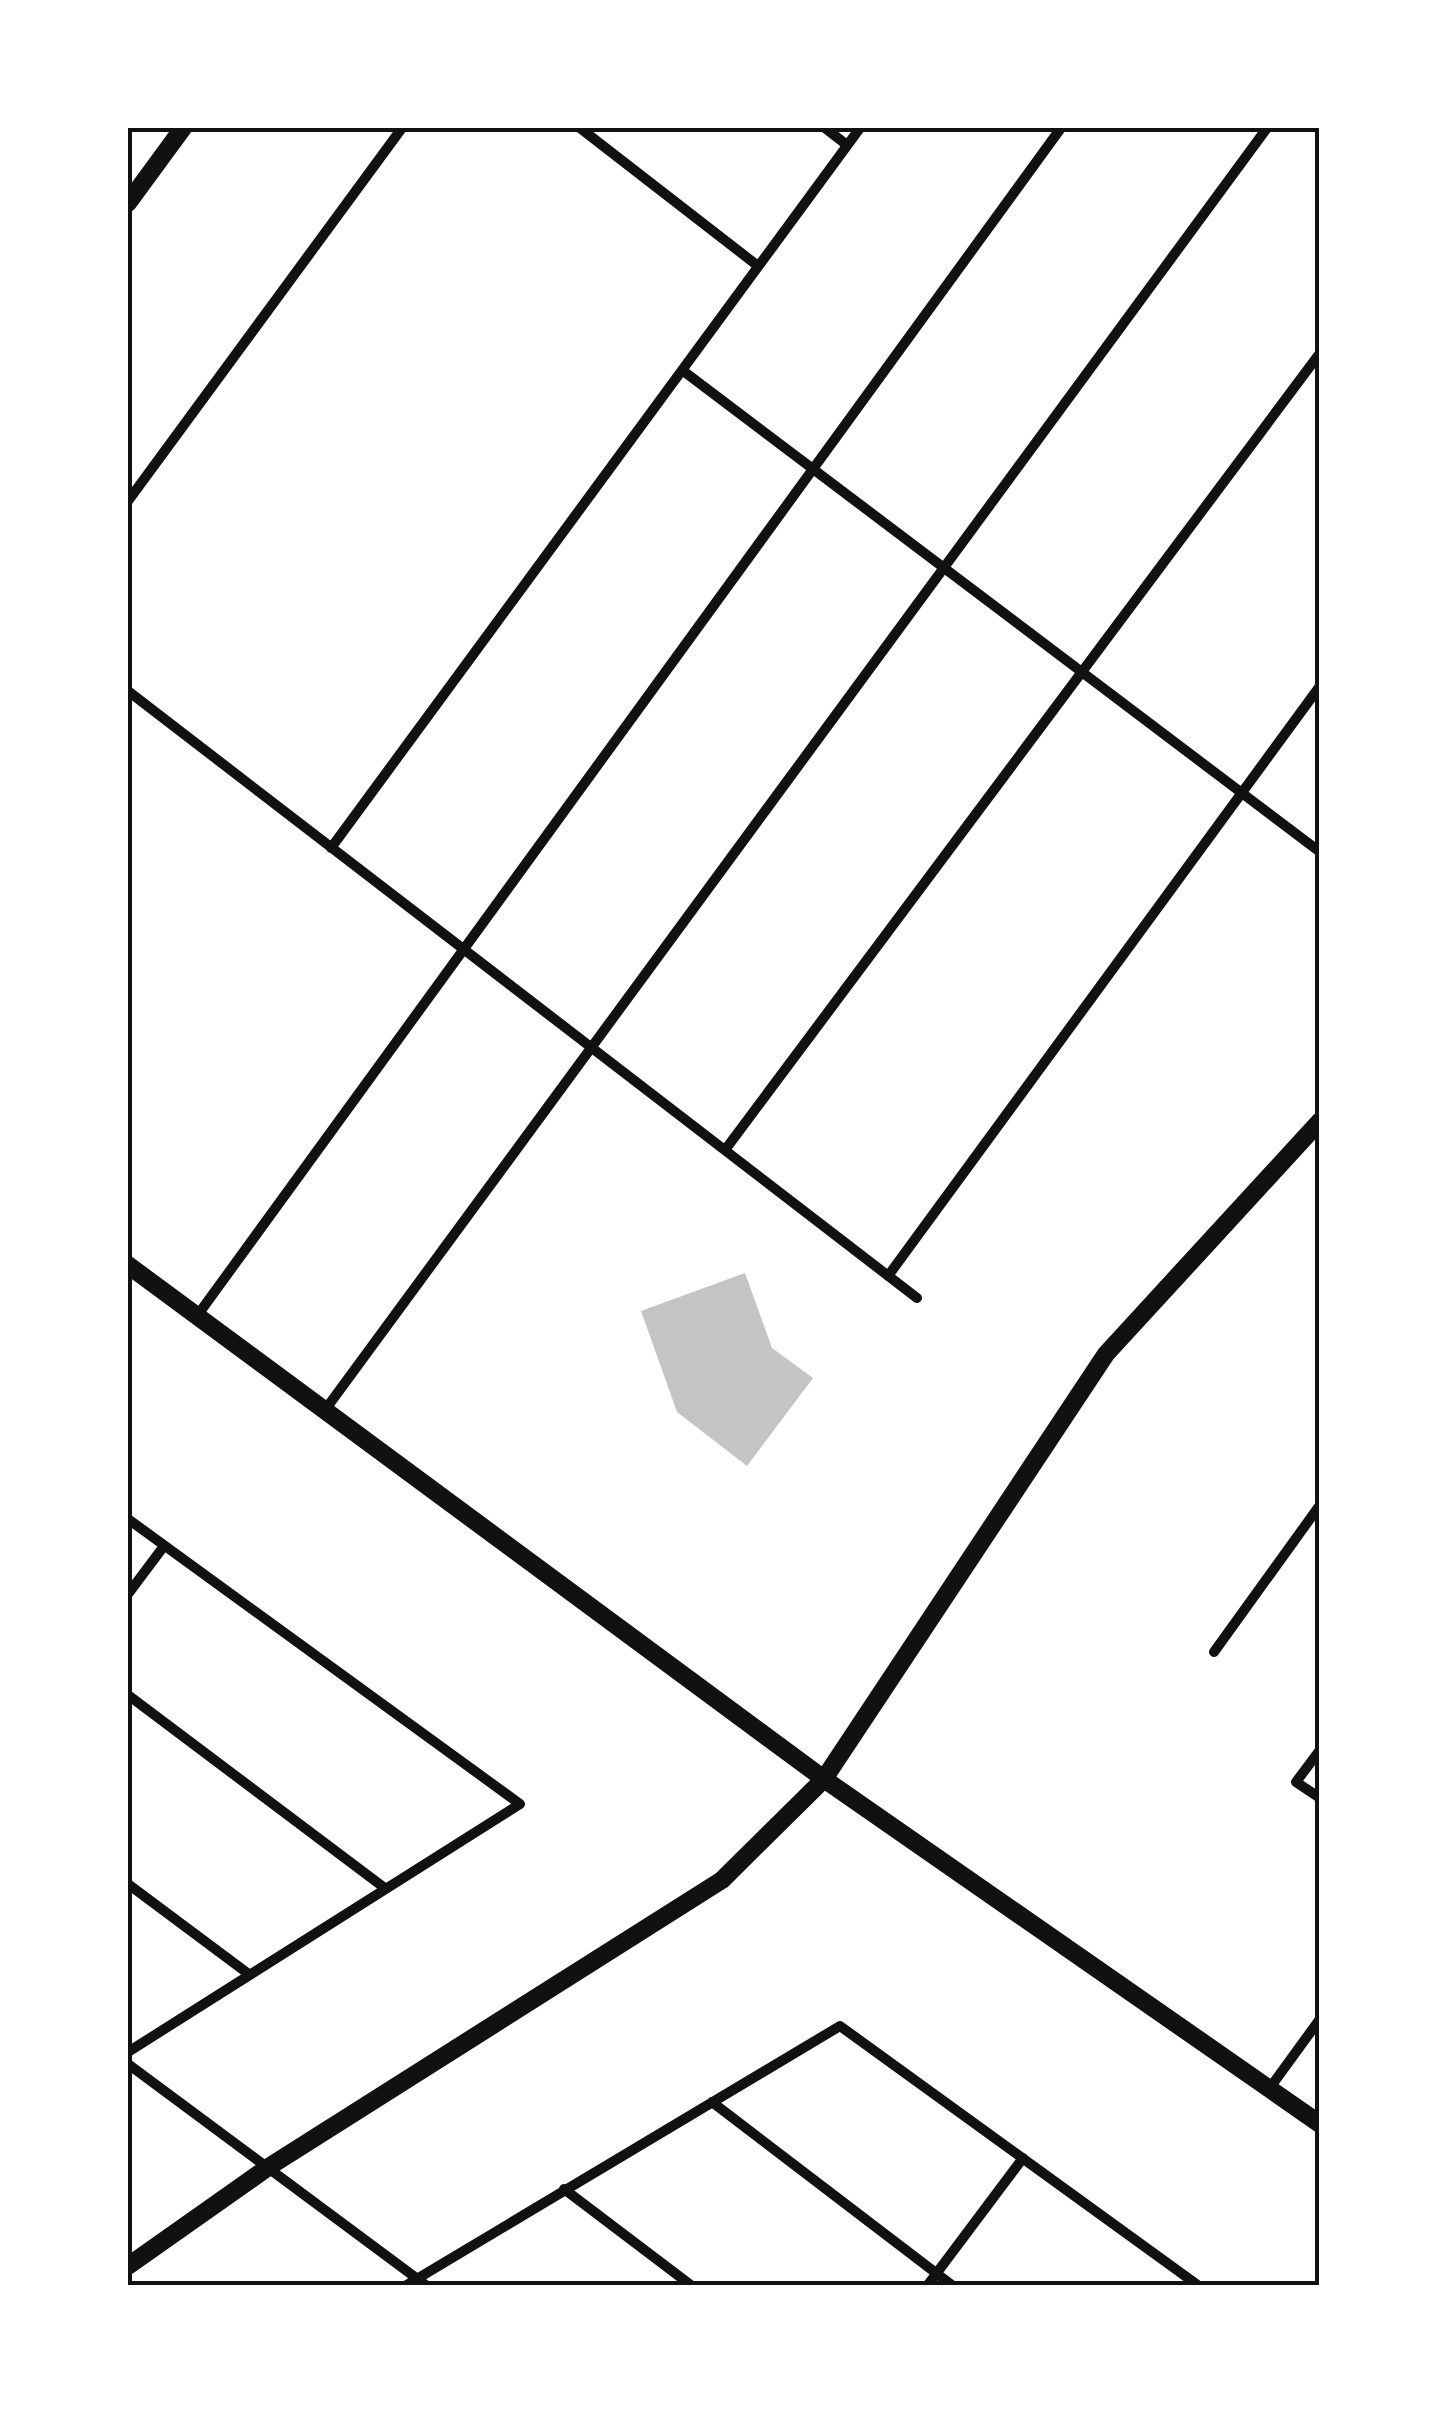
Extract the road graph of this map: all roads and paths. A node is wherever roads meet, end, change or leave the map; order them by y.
1 (183, 128) edge
2 (402, 128) edge
3 (580, 128) edge
4 (825, 128) edge
5 (860, 128) edge
6 (1061, 128) edge
7 (1268, 128) edge
8 (847, 145) junction
9 (128, 203) edge
10 (758, 266) junction
11 (1320, 352) edge
12 (682, 370) junction
13 (813, 469) junction
14 (128, 502) edge
15 (944, 568) junction
16 (1081, 672) junction
17 (1320, 686) edge
18 (128, 691) edge
19 (1241, 793) junction
20 (331, 848) junction
21 (1320, 852) edge
22 (464, 950) junction
23 (591, 1048) junction
24 (1320, 1121) edge
25 (725, 1150) junction
26 (128, 1265) edge
27 (888, 1276) junction
28 (917, 1298) dead end
29 (197, 1316) junction
30 (325, 1410) junction
31 (1320, 1505) edge
32 (128, 1519) edge
33 (164, 1546) junction
34 (128, 1594) edge
35 (1214, 1652) dead end
36 (128, 1696) edge
37 (1320, 1750) edge
38 (824, 1779) junction
39 (1320, 1798) edge
40 (128, 1884) edge
41 (386, 1889) junction
42 (250, 1975) junction
43 (1320, 2019) edge
44 (128, 2052) edge
45 (128, 2064) edge
46 (1268, 2089) junction
47 (712, 2102) junction
48 (1320, 2124) edge
49 (1023, 2158) junction
50 (266, 2168) junction
51 (564, 2190) junction
52 (128, 2266) edge
53 (936, 2273) junction
54 (416, 2278) junction
55 (404, 2286) edge
56 (426, 2286) edge
57 (692, 2286) edge
58 (927, 2286) edge
59 (953, 2286) edge
60 (1199, 2286) edge

1 - 9 street
2 - 14 street
3 - 10 street
4 - 8 street
5 - 8 street
6 - 13 street
7 - 15 street
8 - 10 street
10 - 12 street
11 - 16 street
12 - 13 street
12 - 20 street
13 - 15 street
13 - 22 street
15 - 16 street
15 - 23 street
16 - 19 street
16 - 25 street
17 - 19 street
18 - 20 street
19 - 21 street
19 - 27 street
20 - 22 street
22 - 23 street
22 - 29 street
23 - 25 street
23 - 30 street
24 - 38 street
25 - 27 street
26 - 29 street
27 - 28 street
29 - 30 street
30 - 38 street
31 - 35 street
32 - 33 street
33 - 34 street
33 - 41 street
36 - 41 street
37 - 39 street
38 - 46 street
38 - 50 street
40 - 42 street
41 - 42 street
42 - 44 street
43 - 46 street
45 - 50 street
46 - 48 street
47 - 49 street
47 - 51 street
47 - 53 street
49 - 53 street
49 - 60 street
50 - 52 street
50 - 54 street
51 - 54 street
51 - 57 street
53 - 58 street
53 - 59 street
54 - 55 street
54 - 56 street

